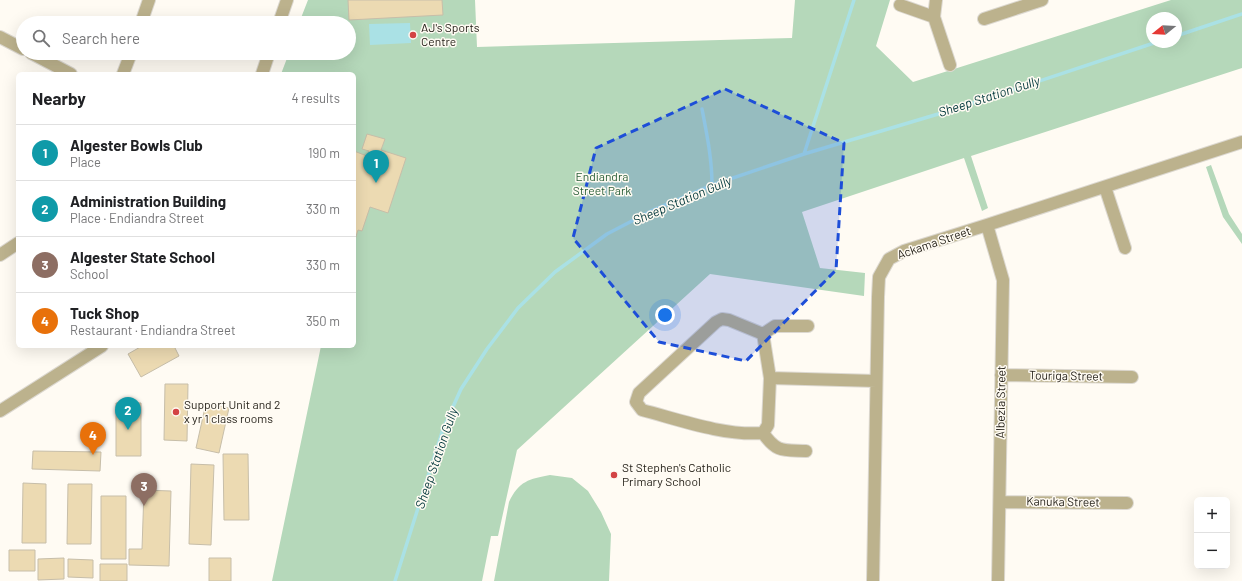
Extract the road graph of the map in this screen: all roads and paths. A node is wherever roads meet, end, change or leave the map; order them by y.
1 (149, 0) edge
2 (287, 0) edge
3 (936, 0) edge
4 (1042, 0) edge
5 (900, 5) dead end
6 (143, 16) edge
7 (281, 16) edge
8 (934, 17) junction
9 (984, 19) dead end
10 (0, 37) edge
11 (16, 45) edge
12 (44, 60) edge
13 (128, 60) edge
14 (267, 60) edge
15 (950, 65) dead end
16 (67, 72) edge
17 (124, 72) edge
18 (263, 72) edge
19 (1242, 142) edge
20 (1105, 186) junction
21 (987, 226) junction
22 (16, 244) edge
23 (1125, 248) dead end
24 (0, 255) edge
25 (808, 326) dead end
26 (763, 334) junction
27 (99, 348) edge
28 (1001, 374) junction
29 (1132, 377) dead end
30 (770, 378) junction
31 (876, 381) junction
32 (0, 411) edge
33 (763, 433) junction
34 (806, 451) dead end
35 (1000, 502) junction
36 (1126, 503) dead end
37 (873, 581) edge
38 (998, 581) edge

1 - 6 street
2 - 7 street
3 - 8 street
4 - 9 street
5 - 8 street
8 - 15 street
10 - 11 street
12 - 16 street
13 - 17 street
14 - 18 street
19 - 20 street, Ackama Street
20 - 21 street, Ackama Street
20 - 23 street
21 - 28 street, Albezia Street
21 - 31 street, Ackama Street
22 - 24 street
25 - 26 street
26 - 30 street
26 - 33 street
27 - 32 street
28 - 29 street, Touriga Street
28 - 35 street, Albezia Street
30 - 31 street
30 - 33 street
31 - 37 street, Ackama Street
33 - 34 street
35 - 36 street, Kanuka Street
35 - 38 street, Albezia Street

